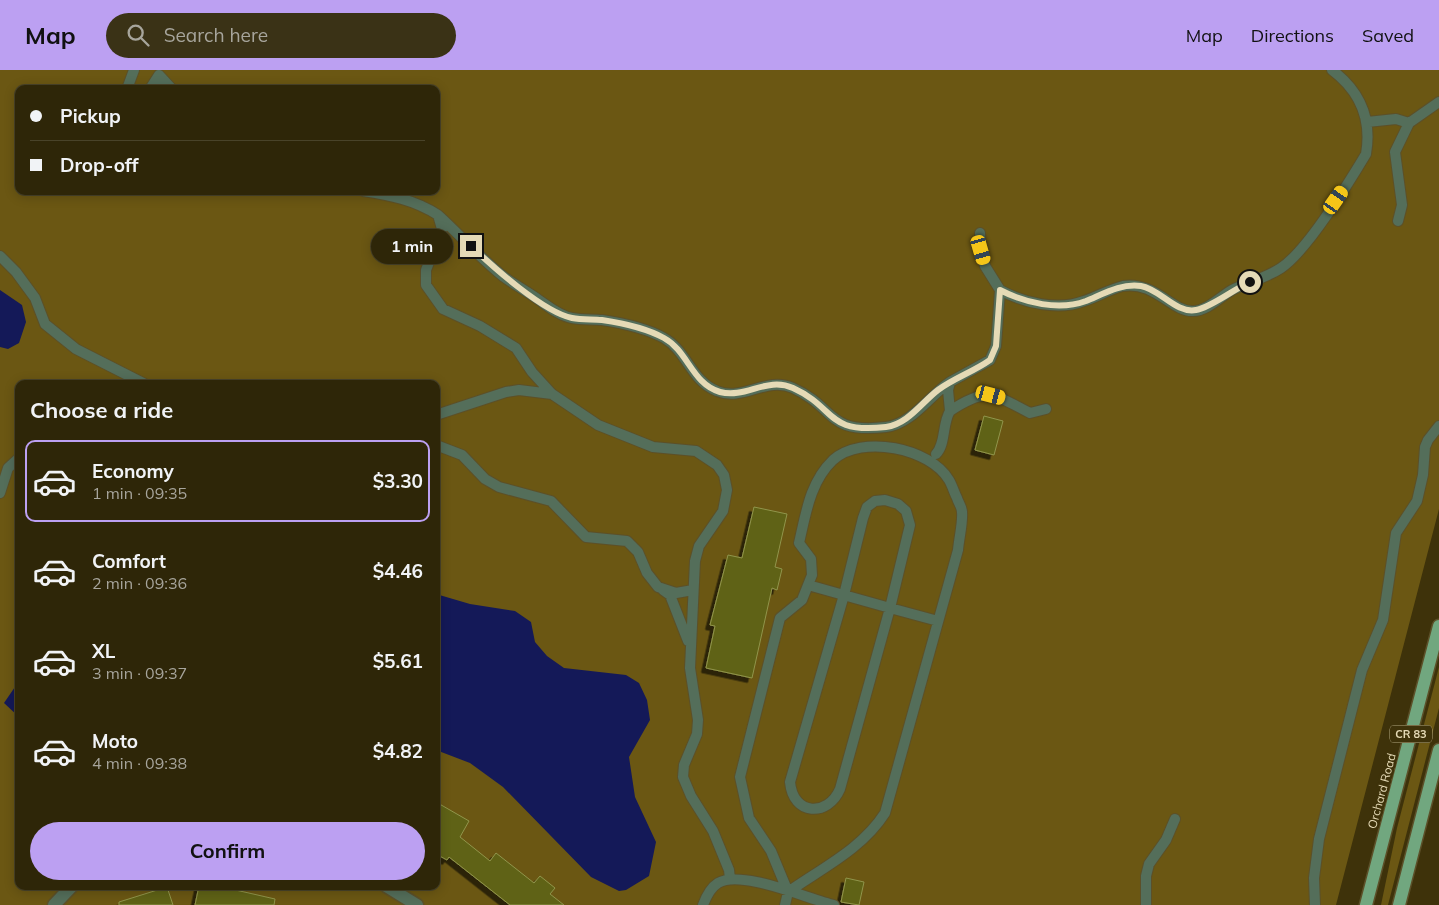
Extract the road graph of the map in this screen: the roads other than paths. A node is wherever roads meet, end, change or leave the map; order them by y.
1 (134, 70) edge
2 (1332, 70) edge
3 (128, 85) edge
4 (153, 85) edge
5 (168, 85) edge
6 (1439, 102) edge
7 (1367, 122) junction
8 (1409, 123) junction
9 (382, 195) edge
10 (438, 215) junction
11 (1398, 221) dead end
12 (980, 232) dead end
13 (0, 256) edge
14 (1000, 290) junction
15 (137, 380) edge
16 (950, 382) junction
17 (552, 394) junction
18 (1046, 409) dead end
19 (950, 411) junction
20 (440, 415) edge
21 (1439, 426) edge
22 (440, 447) edge
23 (936, 454) dead end
24 (15, 462) edge
25 (0, 493) edge
26 (808, 585) junction
27 (658, 587) junction
28 (693, 590) junction
29 (844, 595) junction
30 (890, 608) junction
31 (938, 621) junction
32 (1439, 626) edge
33 (690, 668) junction
34 (1439, 750) edge
35 (1175, 819) dead end
36 (730, 879) junction
37 (68, 890) edge
38 (393, 890) edge
39 (788, 892) junction
40 (54, 905) edge
41 (417, 905) edge
42 (703, 905) edge
43 (785, 905) edge
44 (834, 905) edge
45 (1146, 905) edge
46 (1315, 905) edge
47 (1366, 905) edge
48 (1399, 905) edge

1 - 3 lane
2 - 7 lane
4 - 5 lane
6 - 8 lane
7 - 8 lane
7 - 14 lane
8 - 11 lane
9 - 10 lane
10 - 16 lane
10 - 17 lane
12 - 14 lane
13 - 15 lane
14 - 16 lane
16 - 19 lane
17 - 20 lane
17 - 28 lane
18 - 19 lane
19 - 23 lane
21 - 46 lane
22 - 27 lane
24 - 25 lane
26 - 29 lane
26 - 31 lane
26 - 39 lane
27 - 28 lane
27 - 33 lane
28 - 33 lane
29 - 30 lane
29 - 30 lane
29 - 30 lane
30 - 31 lane
31 - 39 lane
32 - 47 main road, Orchard Road / CR 83
33 - 36 lane
34 - 48 main road, CR 83
35 - 45 lane
36 - 39 lane
36 - 42 lane
37 - 40 street
38 - 41 street
39 - 43 lane
39 - 44 lane

